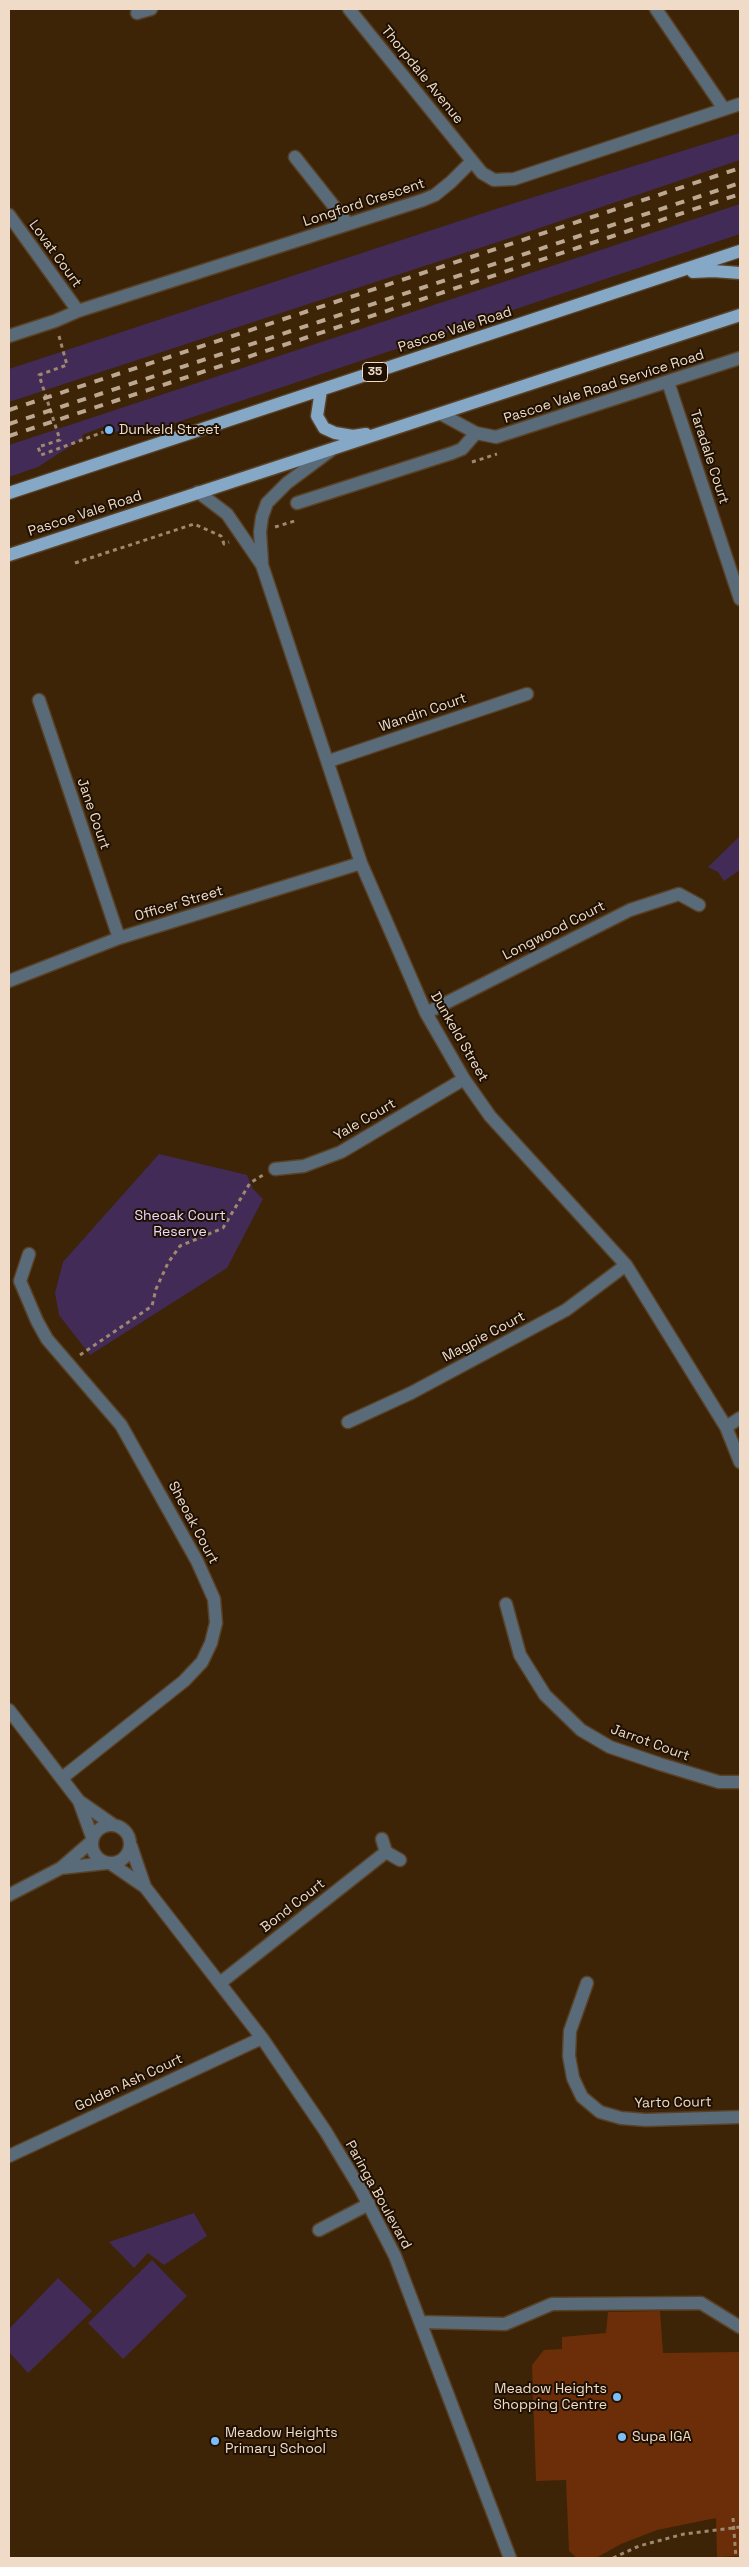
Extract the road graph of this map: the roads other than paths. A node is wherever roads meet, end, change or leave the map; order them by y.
1 (152, 9) edge
2 (349, 9) edge
3 (656, 9) edge
4 (137, 13) dead end
5 (740, 104) edge
6 (724, 109) junction
7 (295, 157) dead end
8 (472, 160) junction
9 (9, 215) edge
10 (348, 224) junction
11 (740, 251) edge
12 (740, 273) edge
13 (671, 274) junction
14 (78, 311) junction
15 (740, 315) edge
16 (9, 336) edge
17 (740, 358) edge
18 (668, 382) junction
19 (321, 390) junction
20 (441, 414) junction
21 (386, 432) junction
22 (476, 433) junction
23 (332, 450) junction
24 (198, 492) junction
25 (9, 493) edge
26 (297, 503) dead end
27 (9, 554) edge
28 (262, 565) junction
29 (740, 599) edge
30 (527, 694) dead end
31 (38, 700) dead end
32 (329, 761) junction
33 (361, 863) junction
34 (699, 905) dead end
35 (120, 938) junction
36 (9, 981) edge
37 (426, 1013) junction
38 (464, 1079) junction
39 (274, 1169) road end
40 (29, 1254) dead end
41 (626, 1265) junction
42 (740, 1418) edge
43 (348, 1422) dead end
44 (726, 1427) junction
45 (740, 1462) edge
46 (506, 1604) dead end
47 (9, 1710) edge
48 (62, 1778) junction
49 (740, 1782) edge
50 (79, 1801) junction
51 (112, 1824) junction
52 (382, 1838) dead end
53 (92, 1839) junction
54 (131, 1846) junction
55 (386, 1852) junction
56 (400, 1860) dead end
57 (109, 1863) junction
58 (61, 1868) junction
59 (145, 1887) junction
60 (9, 1895) edge
61 (220, 1983) junction
62 (587, 1983) dead end
63 (262, 2038) junction
64 (740, 2117) edge
65 (9, 2156) edge
66 (369, 2204) junction
67 (319, 2230) dead end
68 (420, 2322) junction
69 (740, 2327) edge
70 (510, 2558) edge

1 - 4 street
2 - 8 street, Thorpdale Avenue
3 - 6 street
5 - 6 street
6 - 8 street
7 - 10 street
8 - 10 street, Longford Crescent
9 - 14 street, Lovat Court
10 - 14 street, Longford Crescent
11 - 13 main road, Pascoe Vale Road / 35
12 - 13 main road
13 - 19 main road, Pascoe Vale Road / 35
14 - 16 street, Longford Crescent
15 - 20 main road, Pascoe Vale Road
17 - 18 street, Pascoe Vale Road Service Road
18 - 22 street, Pascoe Vale Road Service Road
18 - 29 street, Taradale Court
19 - 21 main road
19 - 25 main road, Pascoe Vale Road / 35
20 - 21 main road, Pascoe Vale Road
20 - 22 street, Pascoe Vale Road Service Road
21 - 23 main road, Pascoe Vale Road
22 - 26 street
23 - 24 main road, Pascoe Vale Road
23 - 28 street, Dunkeld Street
24 - 27 main road, Pascoe Vale Road
24 - 28 street, Dunkeld Street
28 - 32 street, Dunkeld Street
30 - 32 street, Wandin Court
31 - 35 street, Jane Court
32 - 33 street, Dunkeld Street
33 - 35 street, Officer Street
33 - 37 street, Dunkeld Street
34 - 37 street, Longwood Court
35 - 36 street, Officer Street
37 - 38 street, Dunkeld Street
38 - 39 street, Yale Court
38 - 41 street, Dunkeld Street
40 - 48 street, Sheoak Court
41 - 43 street, Magpie Court
41 - 44 street, Dunkeld Street
42 - 44 street
44 - 45 street, Dunkeld Street
46 - 49 street, Jarrot Court
47 - 48 street
48 - 50 street
50 - 51 street
50 - 53 street
51 - 53 street
51 - 54 street
52 - 55 street
53 - 57 street
53 - 58 street
54 - 57 street
54 - 59 street, Paringa Boulevard
55 - 56 street
55 - 61 street, Bond Court
57 - 58 street
57 - 59 street, Paringa Boulevard
58 - 60 street
59 - 61 street, Paringa Boulevard
61 - 63 street, Paringa Boulevard
62 - 64 street, Yarto Court
63 - 65 street, Golden Ash Court
63 - 66 street, Paringa Boulevard
66 - 67 street
66 - 68 street, Paringa Boulevard
68 - 69 street
68 - 70 street, Paringa Boulevard

